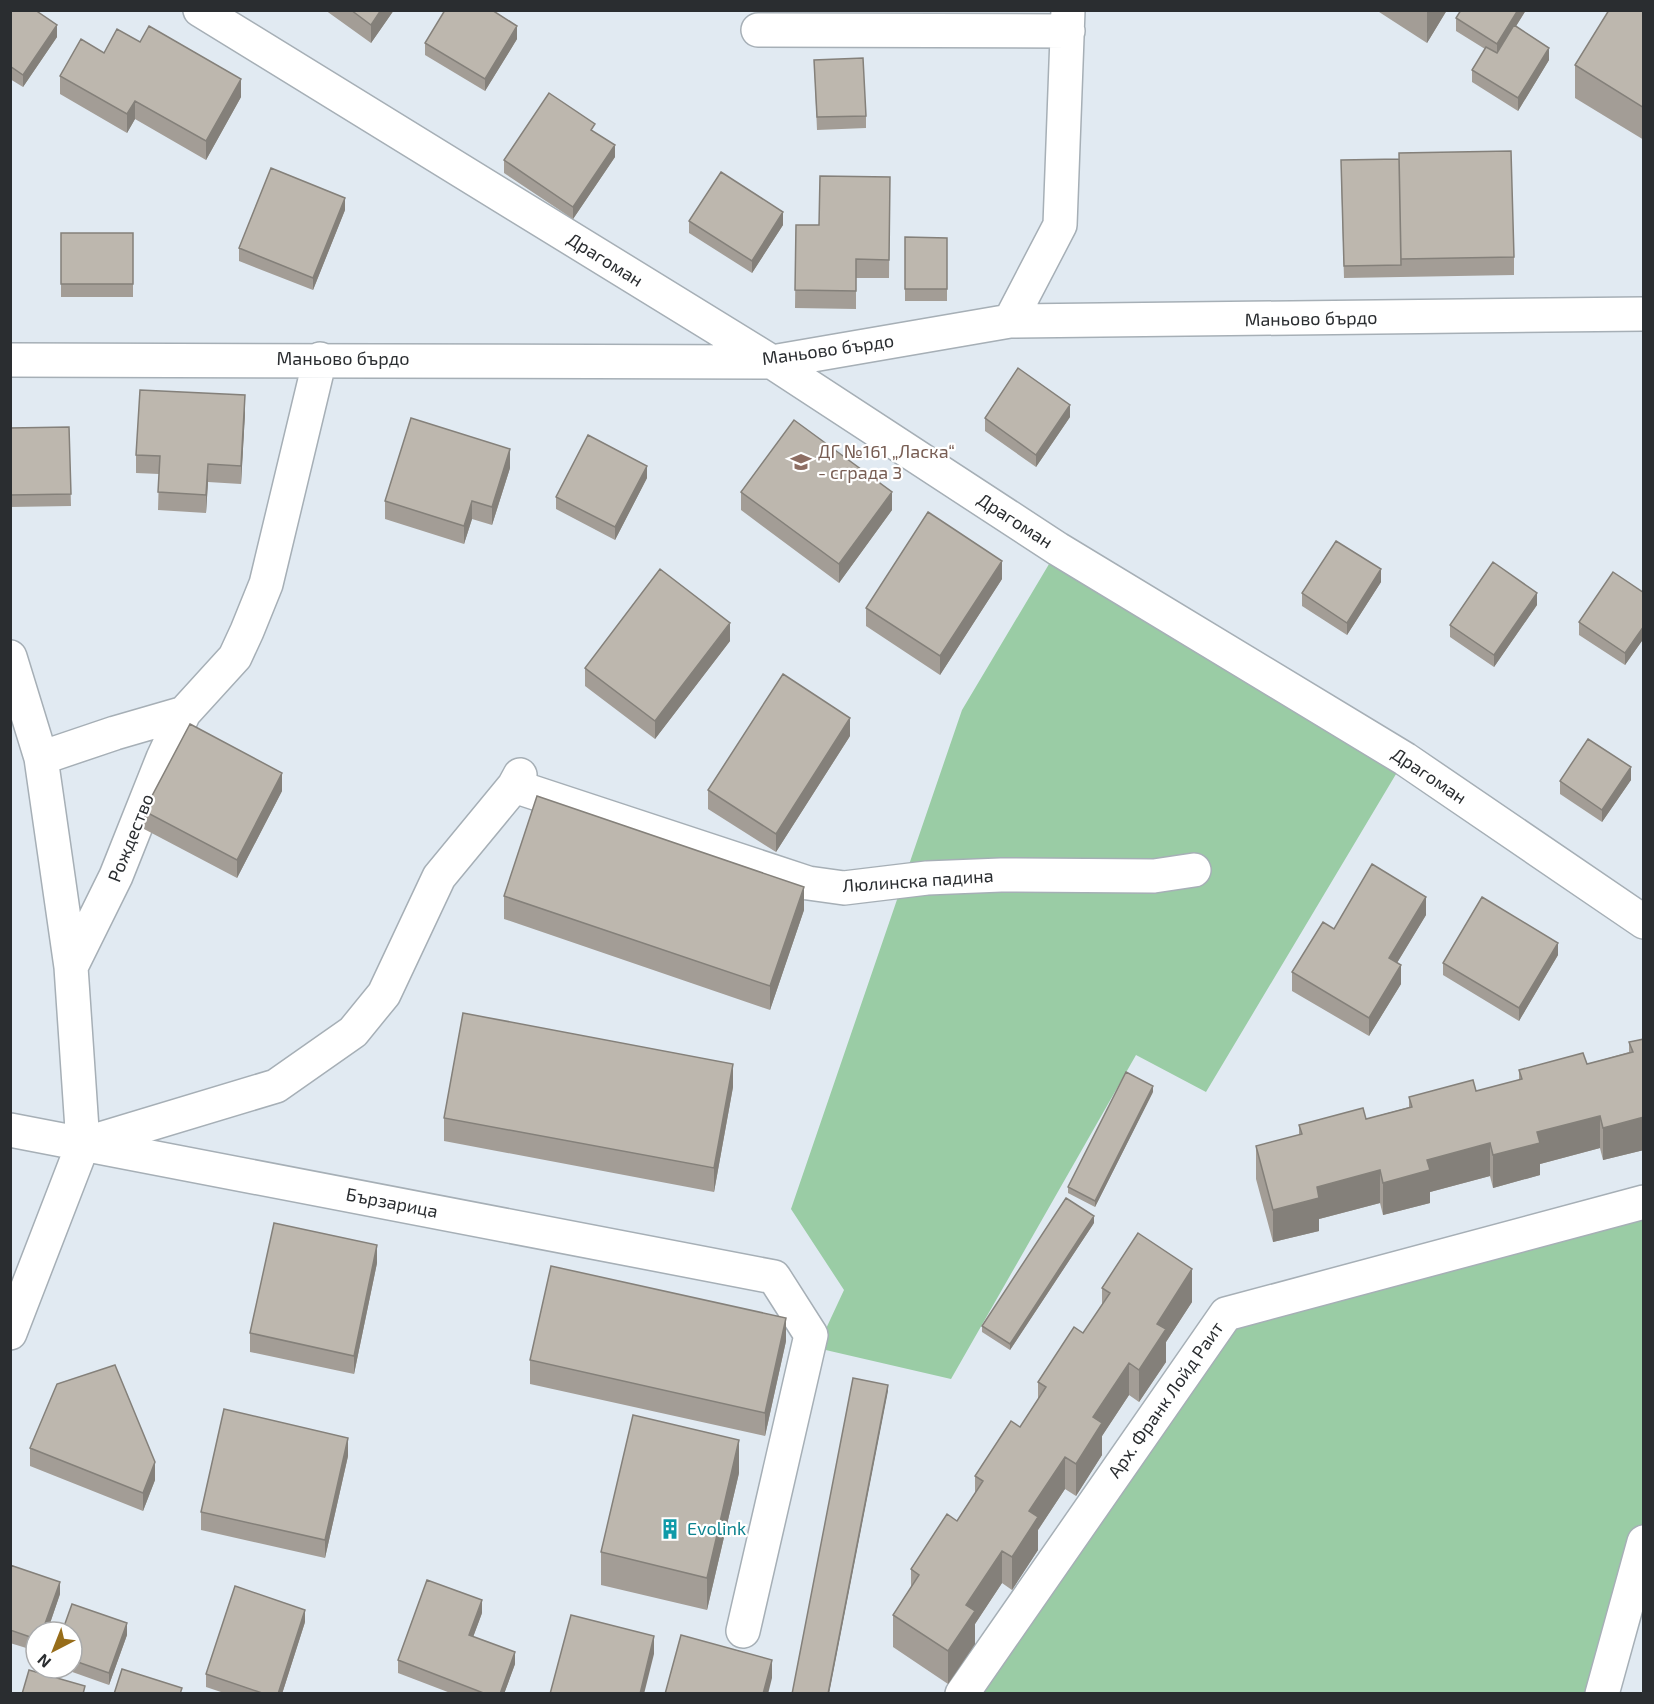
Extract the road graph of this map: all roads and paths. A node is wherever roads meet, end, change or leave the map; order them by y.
1 (200, 10) edge
2 (1068, 21) edge
3 (758, 30) dead end
4 (1644, 314) edge
5 (1010, 321) junction
6 (320, 359) junction
7 (10, 360) edge
8 (772, 362) junction
9 (10, 657) edge
10 (184, 714) junction
11 (41, 758) junction
12 (1194, 870) dead end
13 (1644, 922) edge
14 (71, 967) junction
15 (10, 1130) edge
16 (82, 1144) junction
17 (1644, 1202) edge
18 (10, 1333) edge
19 (1644, 1542) edge
20 (742, 1631) dead end
21 (962, 1694) edge
22 (1602, 1694) edge

1 - 8 street, Драгоман
2 - 3 street
2 - 5 street
4 - 5 street, Маньово бърдо
5 - 8 street, Маньово бърдо
6 - 7 street, Маньово бърдо
6 - 8 street, Маньово бърдо
6 - 10 street, Рождество
8 - 13 street, Драгоман
9 - 11 street
10 - 11 street
10 - 14 street, Рождество
11 - 14 street
12 - 16 street, Люлинска падина
14 - 16 street, Рождество
15 - 16 street, Бързарица
16 - 18 street, Рождество
16 - 20 street, Бързарица
17 - 21 street, Арх. Франк Лойд Раит
19 - 22 street

